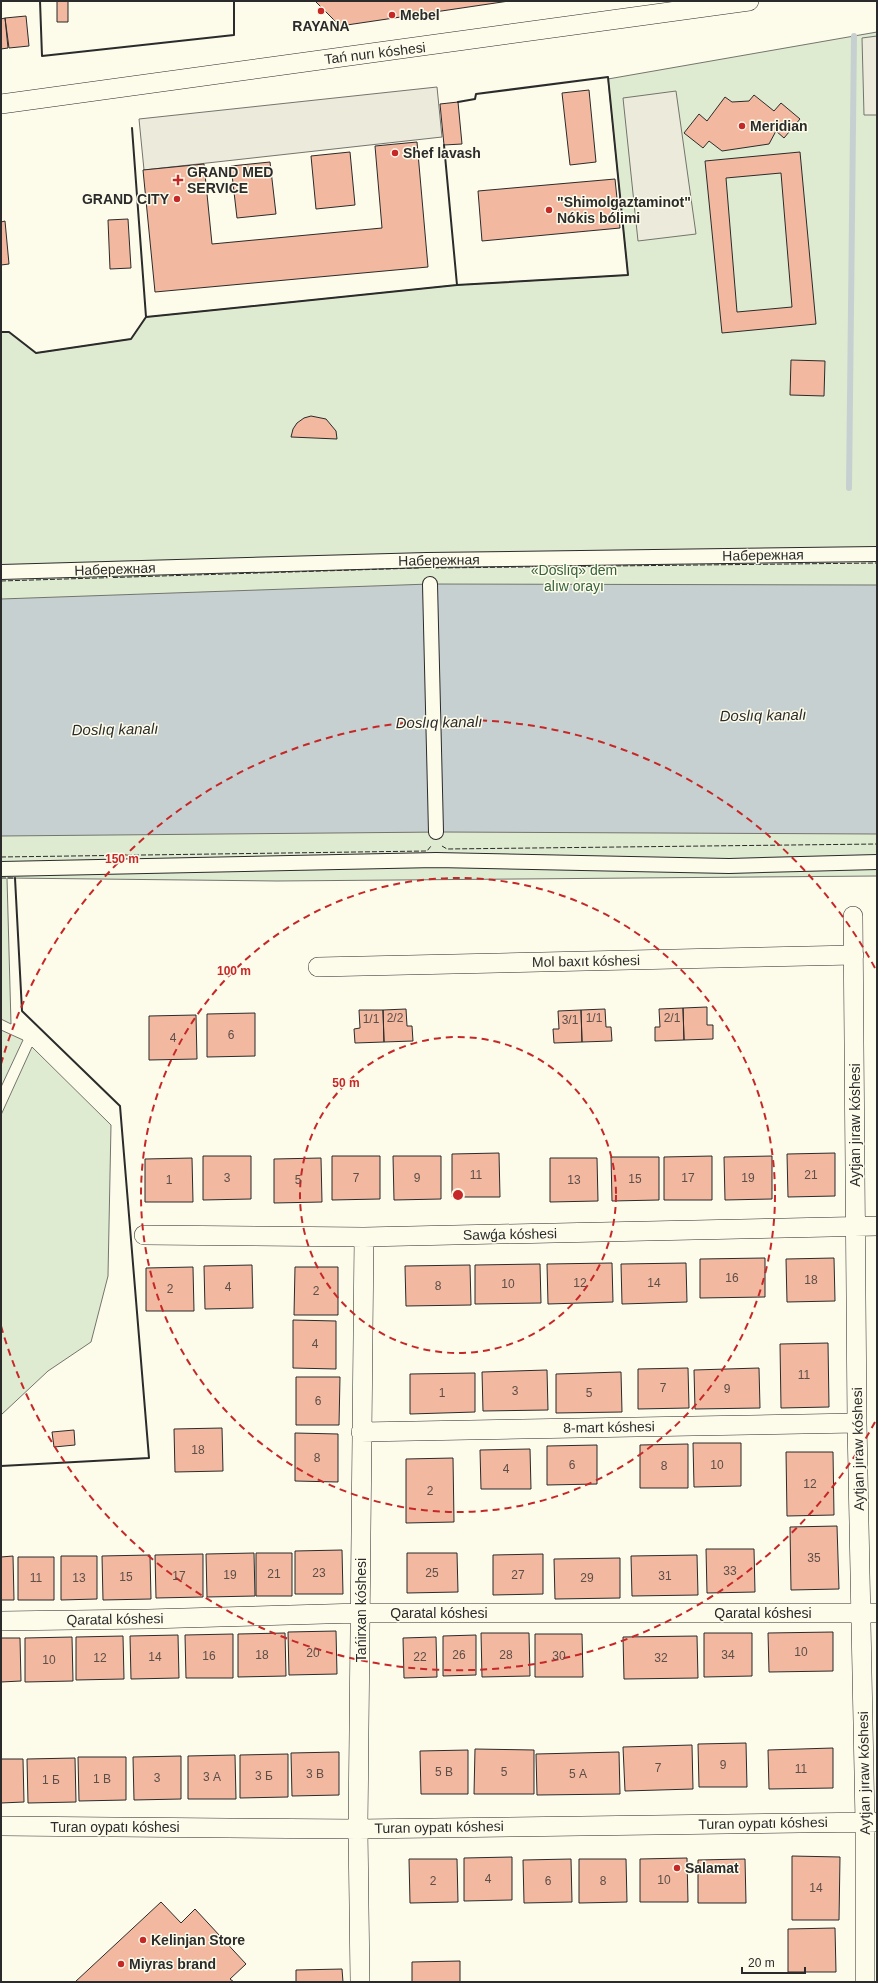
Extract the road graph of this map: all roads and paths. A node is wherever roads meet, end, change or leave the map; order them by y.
1 (749, 1) edge
2 (1, 104) edge
3 (877, 554) edge
4 (1, 572) edge
5 (430, 584) dead end
6 (436, 832) dead end
7 (877, 862) edge
8 (1, 869) edge
9 (853, 916) dead end
10 (854, 955) junction
11 (318, 967) dead end
12 (856, 1226) junction
13 (877, 1226) edge
14 (144, 1235) dead end
15 (364, 1237) junction
16 (857, 1423) junction
17 (361, 1432) junction
18 (361, 1613) junction
19 (869, 1613) edge
20 (1, 1621) edge
21 (871, 1822) edge
22 (1, 1826) edge
23 (358, 1828) junction
24 (360, 1982) edge
25 (865, 1982) edge

1 - 2 street, Tań nurı kóshesi
3 - 4 street, Набережная
5 - 6 street
7 - 8 street
9 - 10 street, Aytjan jıraw kóshesi
10 - 11 street, Mol baxıt kóshesi
10 - 12 street, Aytjan jıraw kóshesi
12 - 13 street, Sawǵa kóshesi
12 - 15 street, Sawǵa kóshesi
12 - 16 street, Aytjan jıraw kóshesi
14 - 15 street, Sawǵa kóshesi
15 - 17 street, Tańirxan kóshesi
16 - 17 street, 8-mart kóshesi
16 - 19 street, Aytjan jıraw kóshesi
17 - 18 street, Tańirxan kóshesi
18 - 19 street, Qaratal kóshesi
18 - 20 street, Qaratal kóshesi
18 - 23 street, Tańirxan kóshesi
19 - 21 street, Aytjan jıraw kóshesi
21 - 23 street, Turan oypatı kóshesi
21 - 25 street, Aytjan jıraw kóshesi
22 - 23 street, Turan oypatı kóshesi
23 - 24 street, Tańirxan kóshesi

